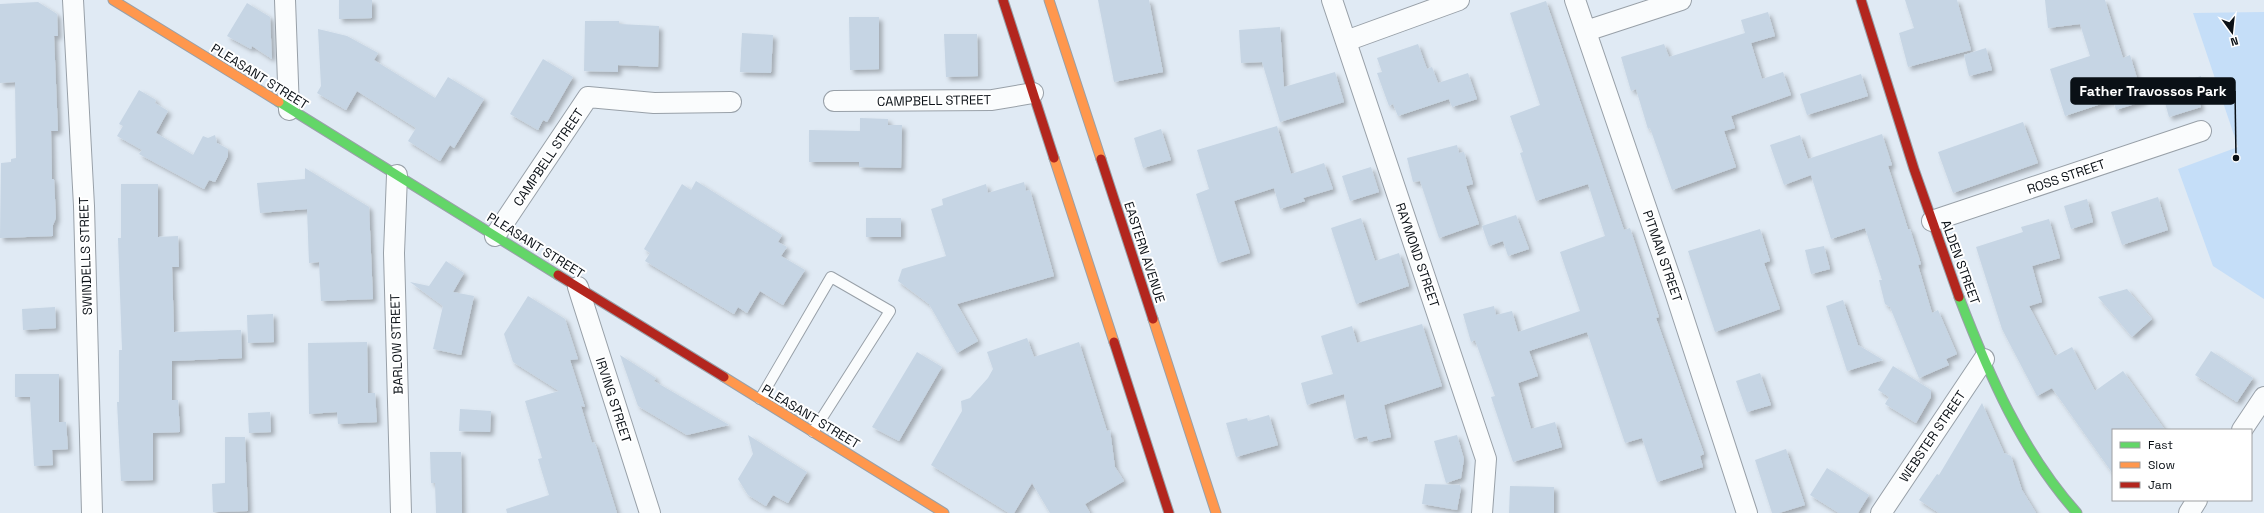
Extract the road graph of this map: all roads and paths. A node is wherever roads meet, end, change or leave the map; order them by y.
1 (74, 0) edge
2 (113, 0) edge
3 (285, 0) edge
4 (1003, 0) edge
5 (1049, 0) edge
6 (1332, 0) edge
7 (1459, 0) edge
8 (1575, 0) edge
9 (1681, 0) edge
10 (1861, 0) edge
11 (1586, 31) junction
12 (1346, 41) junction
13 (1033, 93) junction
14 (834, 101) dead end
15 (731, 102) dead end
16 (289, 110) junction
17 (2201, 131) dead end
18 (397, 175) junction
19 (1932, 221) junction
20 (495, 236) junction
21 (578, 287) junction
22 (1984, 359) junction
23 (2264, 397) edge
24 (760, 399) junction
25 (2243, 429) edge
26 (813, 432) junction
27 (2196, 501) edge
28 (92, 513) edge
29 (402, 513) edge
30 (650, 513) edge
31 (944, 513) edge
32 (1169, 513) edge
33 (1216, 513) edge
34 (1482, 513) edge
35 (1747, 513) edge
36 (1881, 513) edge
37 (2077, 513) edge
38 (2189, 513) edge

1 - 28 street, SWINDELLS STREET
2 - 16 street, PLEASANT STREET
3 - 16 street
4 - 13 street
5 - 33 street, EASTERN AVENUE
6 - 12 street, RAYMOND STREET
7 - 12 street
8 - 11 street, PITMAN STREET
9 - 11 street
10 - 19 street, ALDEN STREET
11 - 35 street, PITMAN STREET
12 - 34 street, RAYMOND STREET
13 - 14 street, CAMPBELL STREET
13 - 32 street
15 - 20 street, CAMPBELL STREET
16 - 18 street, PLEASANT STREET
17 - 19 street, ROSS STREET
18 - 20 street, PLEASANT STREET
18 - 29 street, BARLOW STREET
19 - 22 street, ALDEN STREET
20 - 21 street, PLEASANT STREET
21 - 24 street, PLEASANT STREET
21 - 30 street, IRVING STREET
22 - 36 street, WEBSTER STREET
22 - 37 street, ALDEN STREET
23 - 25 street
24 - 26 street, PLEASANT STREET
24 - 26 lane
26 - 31 street, PLEASANT STREET
27 - 38 street

